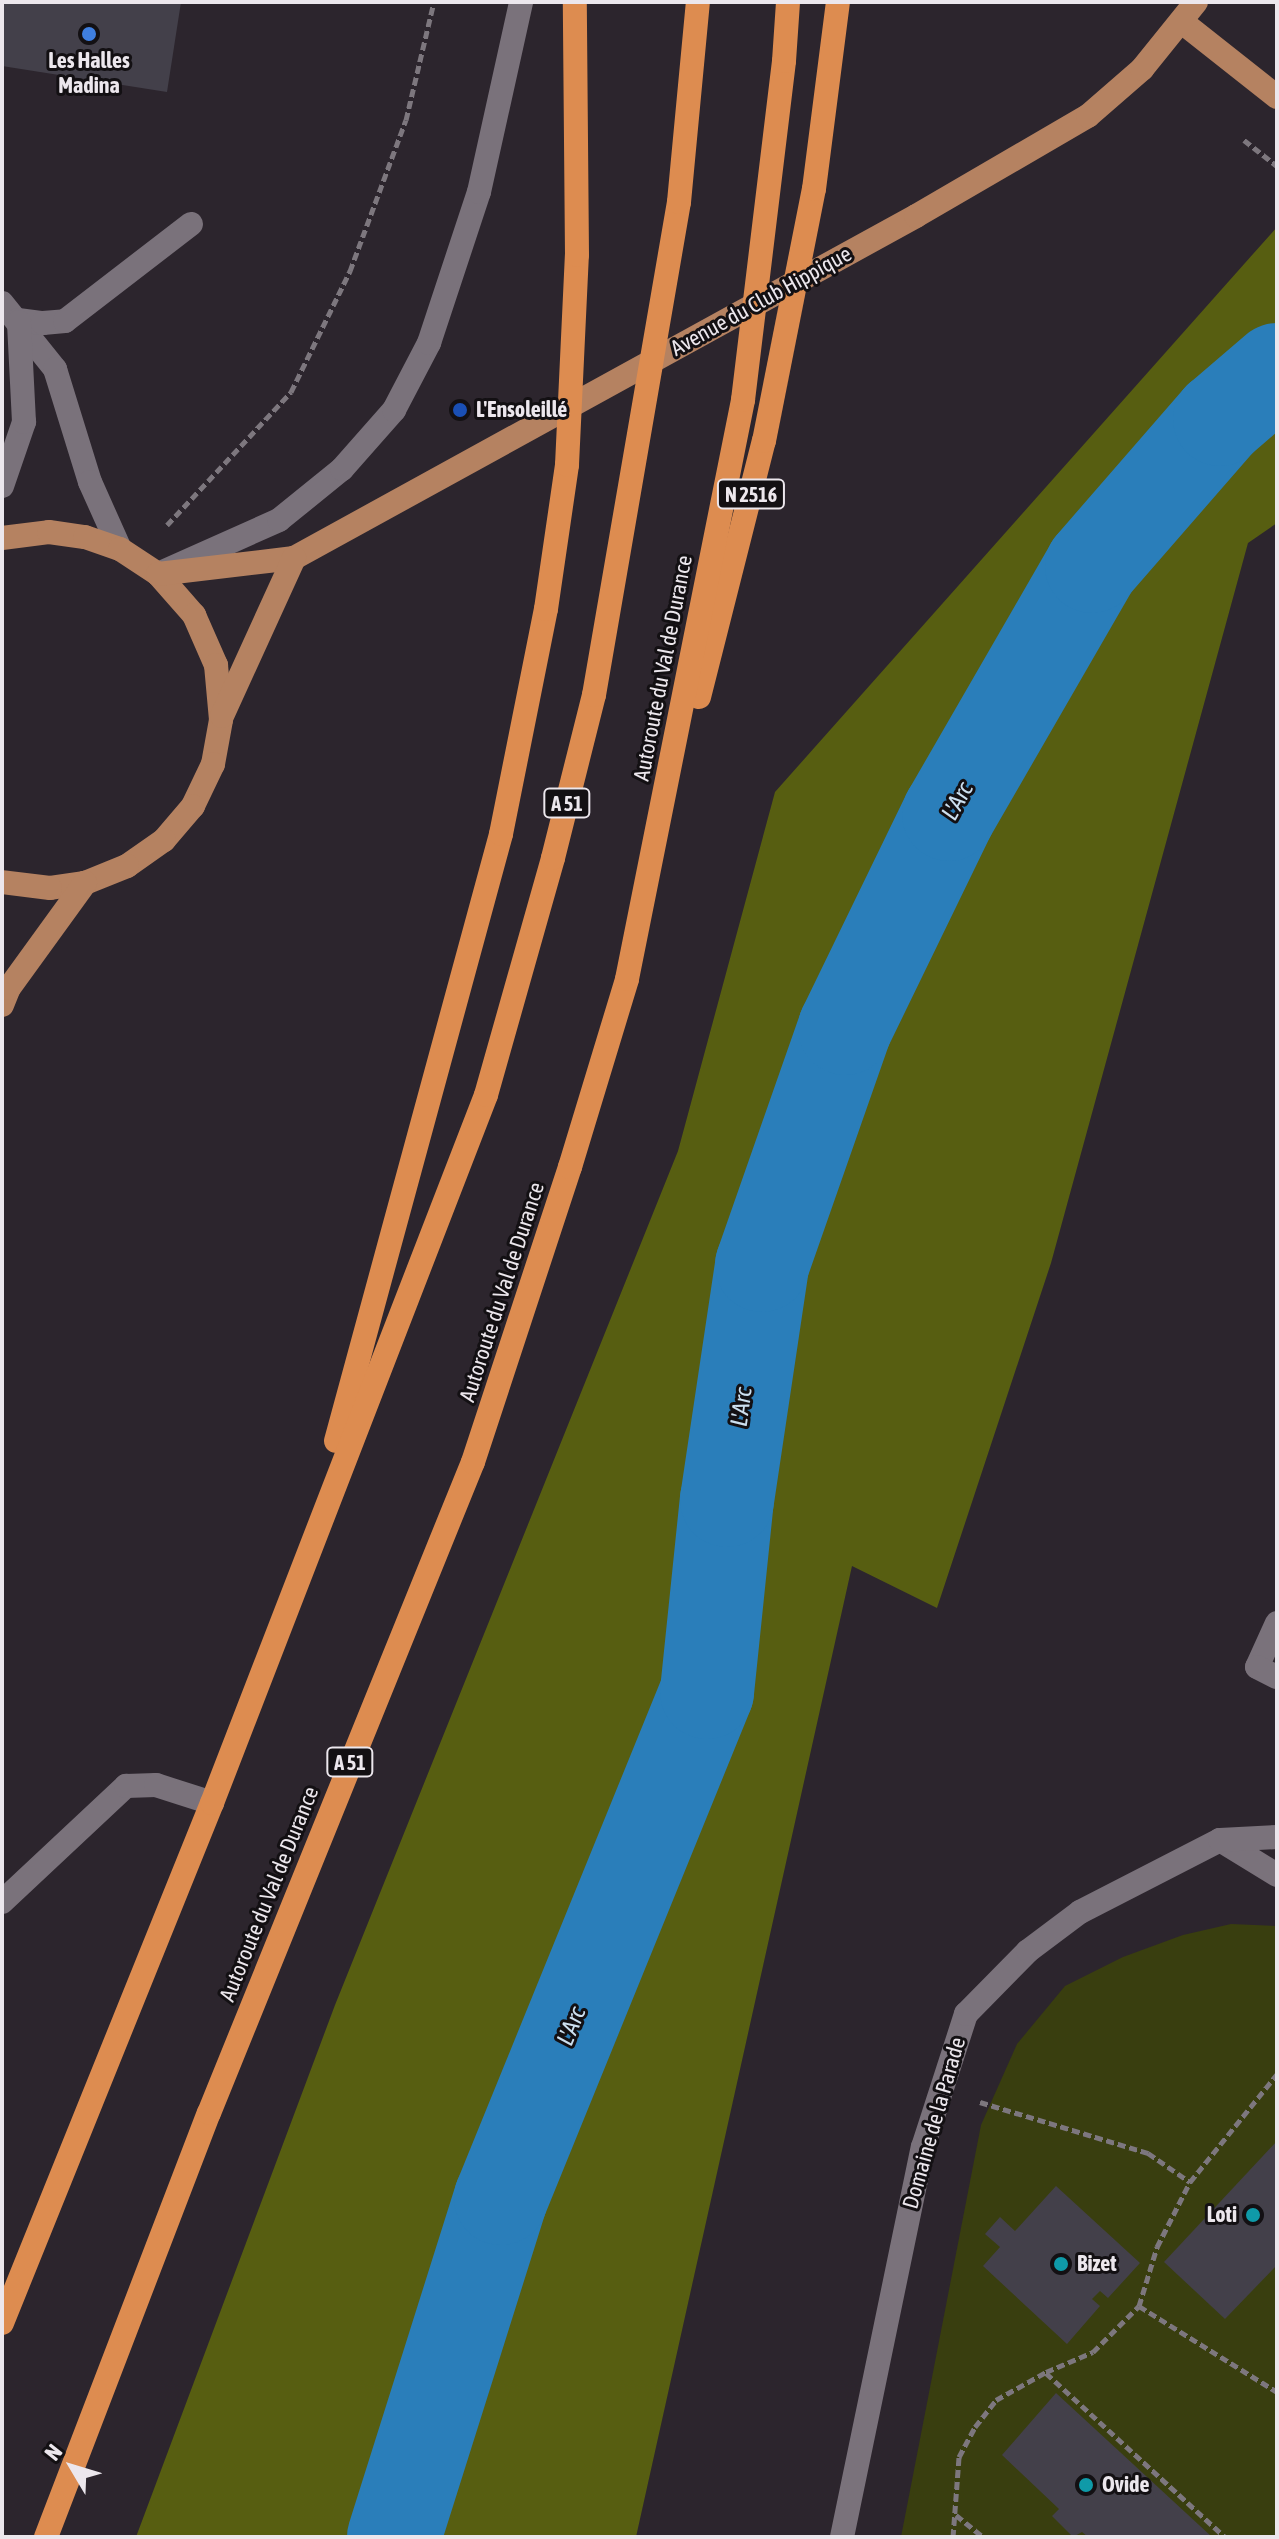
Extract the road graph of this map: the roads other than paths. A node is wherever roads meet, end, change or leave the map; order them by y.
1 (521, 2) edge
2 (575, 2) edge
3 (698, 2) edge
4 (788, 2) edge
5 (838, 2) edge
6 (1189, 12) edge
7 (1277, 97) edge
8 (191, 224) dead end
9 (10, 312) edge
10 (2, 486) edge
11 (2, 538) edge
12 (128, 553) junction
13 (294, 558) junction
14 (158, 574) junction
15 (221, 720) junction
16 (2, 882) edge
17 (85, 883) junction
18 (627, 979) junction
19 (2, 1005) edge
20 (299, 1570) junction
21 (1277, 1623) edge
22 (1277, 1677) edge
23 (212, 1803) junction
24 (1277, 1837) edge
25 (1220, 1840) junction
26 (1277, 1875) edge
27 (2, 1902) edge
28 (2, 2323) edge
29 (46, 2537) edge
30 (842, 2537) edge

1 - 14 street
2 - 20 highway
3 - 20 highway, A 51
4 - 18 highway, Autoroute du Val de Durance / A 51
5 - 18 highway, N 2516
6 - 7 main road
6 - 13 main road, Avenue du Club Hippique
8 - 9 street
9 - 10 street
9 - 12 street
11 - 12 main road
12 - 14 main road
13 - 14 main road, Avenue du Club Hippique
13 - 15 main road
14 - 15 main road
15 - 17 main road
16 - 17 main road
17 - 19 main road
18 - 29 highway, Autoroute du Val de Durance / A 51
20 - 23 highway, A 51
21 - 22 street
23 - 27 street
23 - 28 highway, A 51
24 - 25 street, Domaine de la Parade
25 - 26 street
25 - 30 street, Domaine de la Parade

